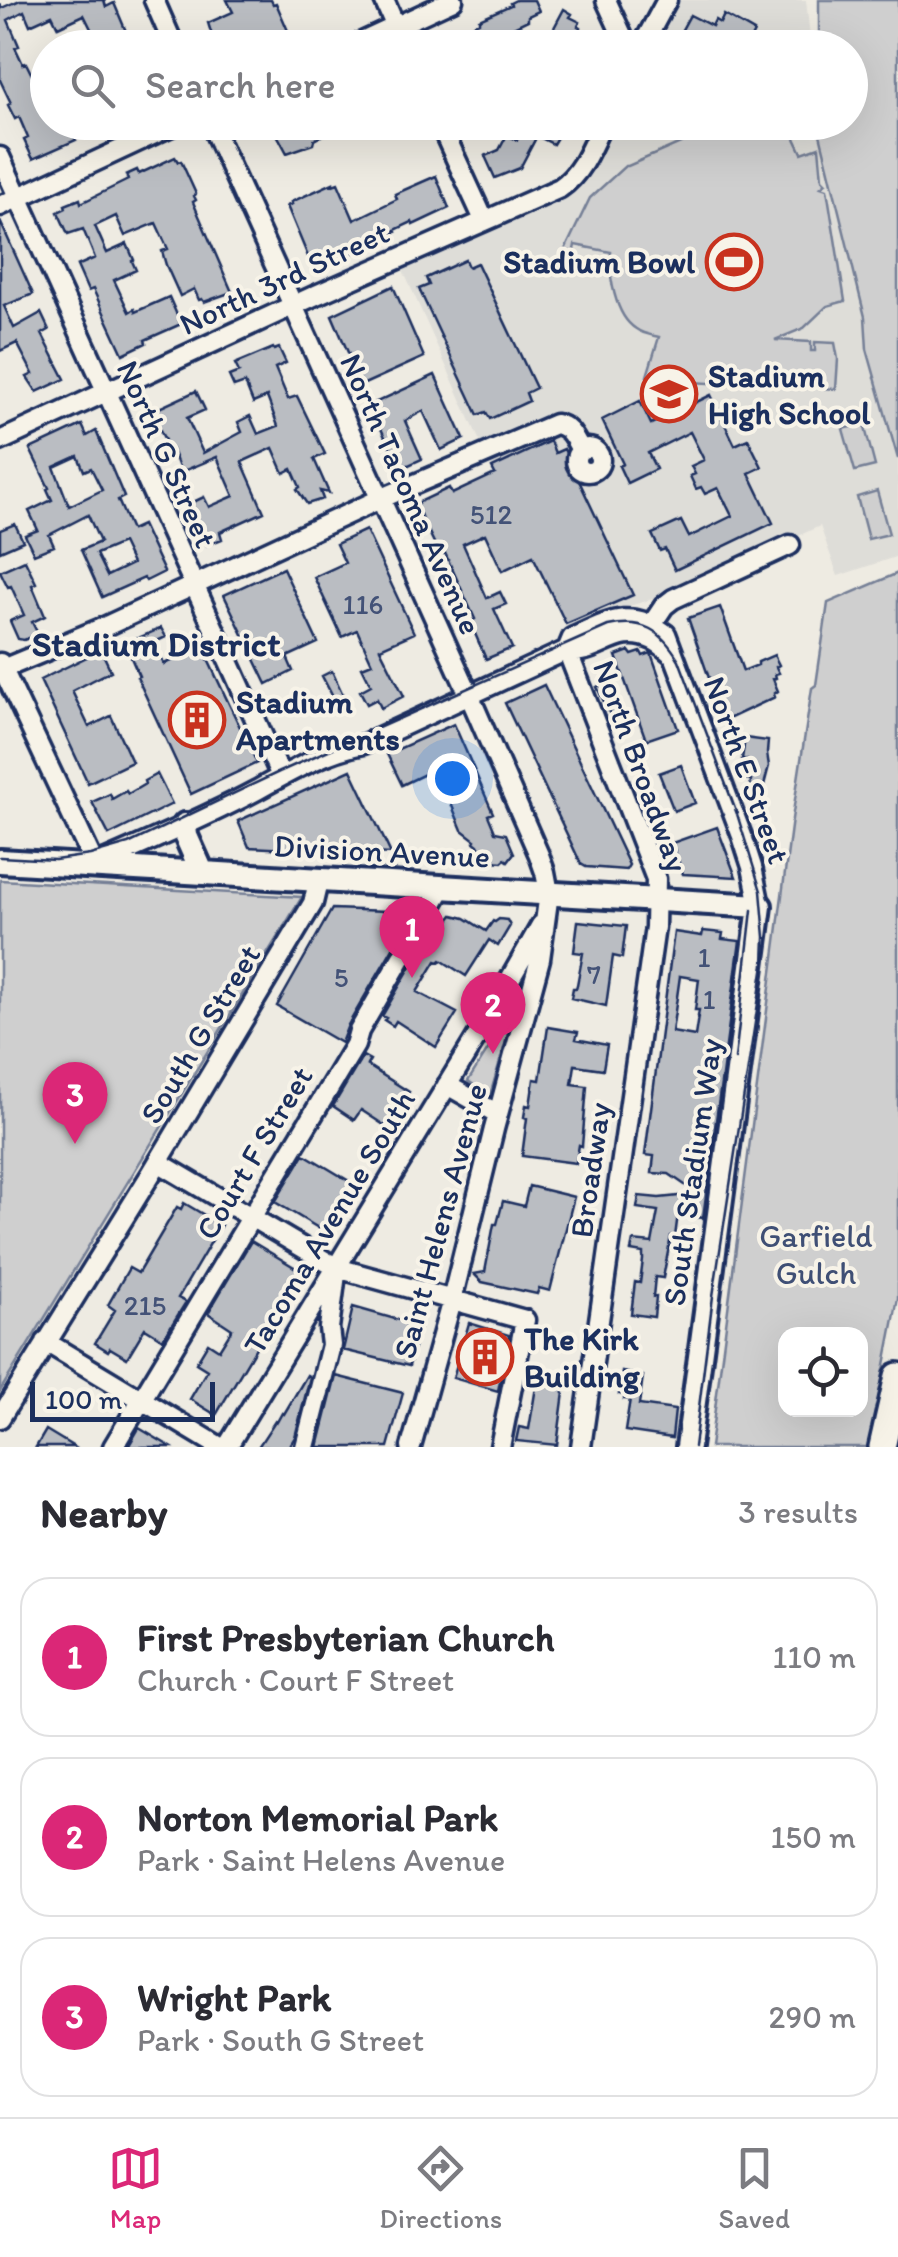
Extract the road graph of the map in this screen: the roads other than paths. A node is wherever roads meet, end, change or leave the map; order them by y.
1 (154, 0) edge
2 (384, 0) edge
3 (454, 0) edge
4 (606, 0) edge
5 (666, 0) edge
6 (395, 26) junction
7 (168, 30) edge
8 (387, 30) edge
9 (397, 30) edge
10 (620, 30) edge
11 (650, 30) edge
12 (142, 140) edge
13 (218, 140) edge
14 (447, 140) edge
15 (594, 140) edge
16 (0, 157) edge
17 (19, 198) junction
18 (0, 206) edge
19 (484, 220) junction
20 (293, 306) junction
21 (106, 393) junction
22 (0, 441) edge
23 (581, 450) dead end
24 (380, 499) junction
25 (790, 546) dead end
26 (194, 586) junction
27 (652, 624) junction
28 (566, 650) junction
29 (674, 654) junction
30 (1, 667) edge
31 (469, 694) junction
32 (364, 744) junction
33 (280, 776) junction
34 (258, 789) junction
35 (184, 825) junction
36 (0, 861) edge
37 (95, 865) junction
38 (202, 872) junction
39 (318, 882) junction
40 (442, 888) junction
41 (549, 893) junction
42 (656, 902) junction
43 (760, 906) junction
44 (544, 919) junction
45 (531, 992) junction
46 (482, 1028) junction
47 (447, 1085) junction
48 (498, 1114) junction
49 (158, 1162) junction
50 (251, 1216) junction
51 (336, 1268) junction
52 (452, 1300) junction
53 (46, 1342) junction
54 (898, 1376) edge
55 (142, 1398) junction
56 (0, 1418) edge
57 (113, 1447) edge
58 (224, 1447) edge
59 (305, 1447) edge
60 (411, 1447) edge
61 (500, 1447) edge
62 (581, 1447) edge
63 (688, 1447) edge
64 (882, 1447) edge

1 - 7 street
2 - 6 street
3 - 6 street
4 - 10 street
5 - 11 street
6 - 8 street
6 - 9 street
12 - 17 street
13 - 20 street, North Tacoma Avenue
14 - 19 street
15 - 19 street, North 3rd Street
16 - 17 street, North G Street
17 - 18 street
17 - 21 street, North G Street
19 - 20 street, North 3rd Street
20 - 21 street, North 3rd Street
20 - 24 street, North Tacoma Avenue
21 - 22 street, North 3rd Street
21 - 26 street, North G Street
23 - 24 street
24 - 26 street
24 - 31 street, North Tacoma Avenue
25 - 27 street
26 - 30 street
26 - 33 street, North G Street
27 - 28 street
27 - 29 street, North E Street
28 - 29 street, North E Street
28 - 31 street
28 - 42 street, North Broadway
29 - 43 street, North E Street
30 - 37 street
31 - 32 street
31 - 41 street, North Tacoma Avenue
32 - 33 street
32 - 34 street
33 - 34 street
34 - 35 street
35 - 37 street
35 - 38 main road
36 - 37 main road, Division Avenue
37 - 38 main road, Division Avenue
38 - 39 main road, Division Avenue
39 - 40 main road, Division Avenue
39 - 49 street, South G Street
40 - 41 main road, Division Avenue
40 - 50 street, Court F Street
41 - 42 main road, Division Avenue
41 - 44 street, Saint Helens Avenue
42 - 43 main road, Division Avenue
42 - 62 street, Broadway
43 - 63 main road, South Stadium Way
44 - 45 street, Saint Helens Avenue
44 - 46 street, Tacoma Avenue South
45 - 46 street, Tacoma Avenue South
45 - 48 street, Saint Helens Avenue
46 - 47 street, Tacoma Avenue South
47 - 48 street
47 - 51 street, Tacoma Avenue South
48 - 52 street, Saint Helens Avenue
49 - 50 street
49 - 53 street, South G Street
50 - 51 street
50 - 55 street, Court F Street
51 - 52 street
51 - 58 street, Tacoma Avenue South
51 - 59 street
52 - 60 street, Saint Helens Avenue
52 - 61 street
53 - 55 street
53 - 56 street, South G Street
54 - 64 highway
55 - 57 street, Court F Street
55 - 58 street

